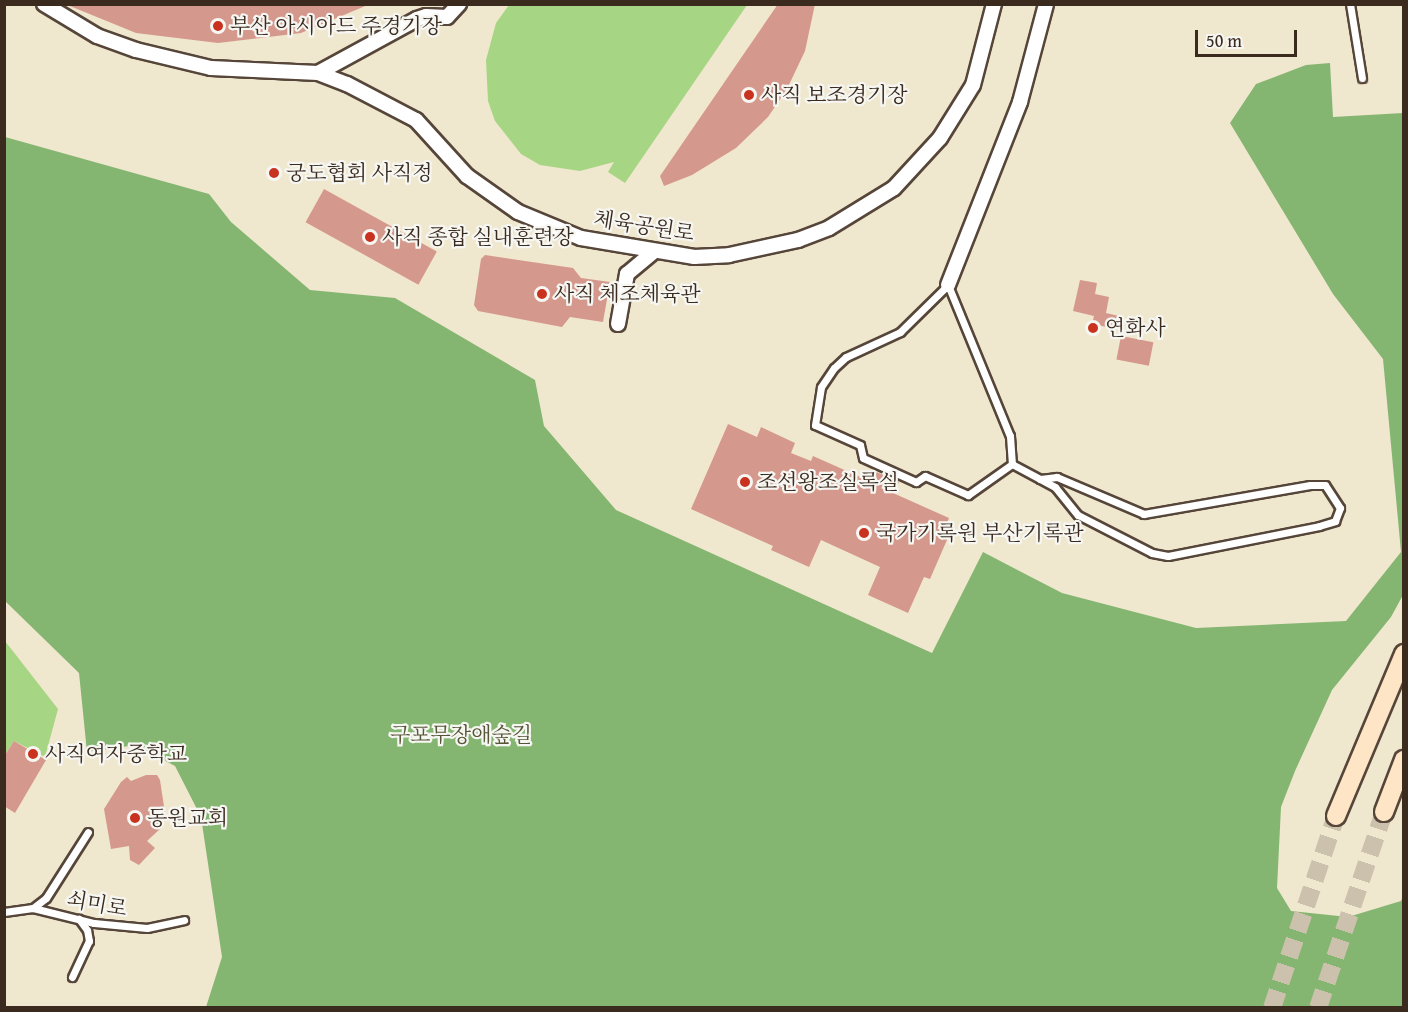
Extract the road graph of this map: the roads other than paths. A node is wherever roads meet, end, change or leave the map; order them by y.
1 (44, 4) edge
2 (459, 4) edge
3 (994, 4) edge
4 (1046, 4) edge
5 (1350, 4) edge
6 (318, 73) junction
7 (1362, 78) dead end
8 (652, 253) junction
9 (948, 285) junction
10 (618, 324) dead end
11 (1012, 464) junction
12 (1040, 479) junction
13 (1404, 654) edge
14 (1404, 760) edge
15 (1384, 812) tunnel mouth
16 (1336, 816) tunnel mouth
17 (88, 832) dead end
18 (33, 908) junction
19 (4, 912) edge
20 (79, 919) junction
21 (184, 920) dead end
22 (72, 977) dead end

1 - 6 street, 체육공원로
2 - 6 street
3 - 8 street, 체육공원로
4 - 9 street
5 - 7 lane
6 - 8 street, 체육공원로
8 - 10 street
9 - 11 lane
9 - 11 lane
11 - 12 lane
12 - 12 lane
13 - 16 main road
14 - 15 main road
17 - 18 lane
18 - 19 lane, 쇠미로
18 - 20 lane, 쇠미로
20 - 21 lane, 쇠미로
20 - 22 lane

